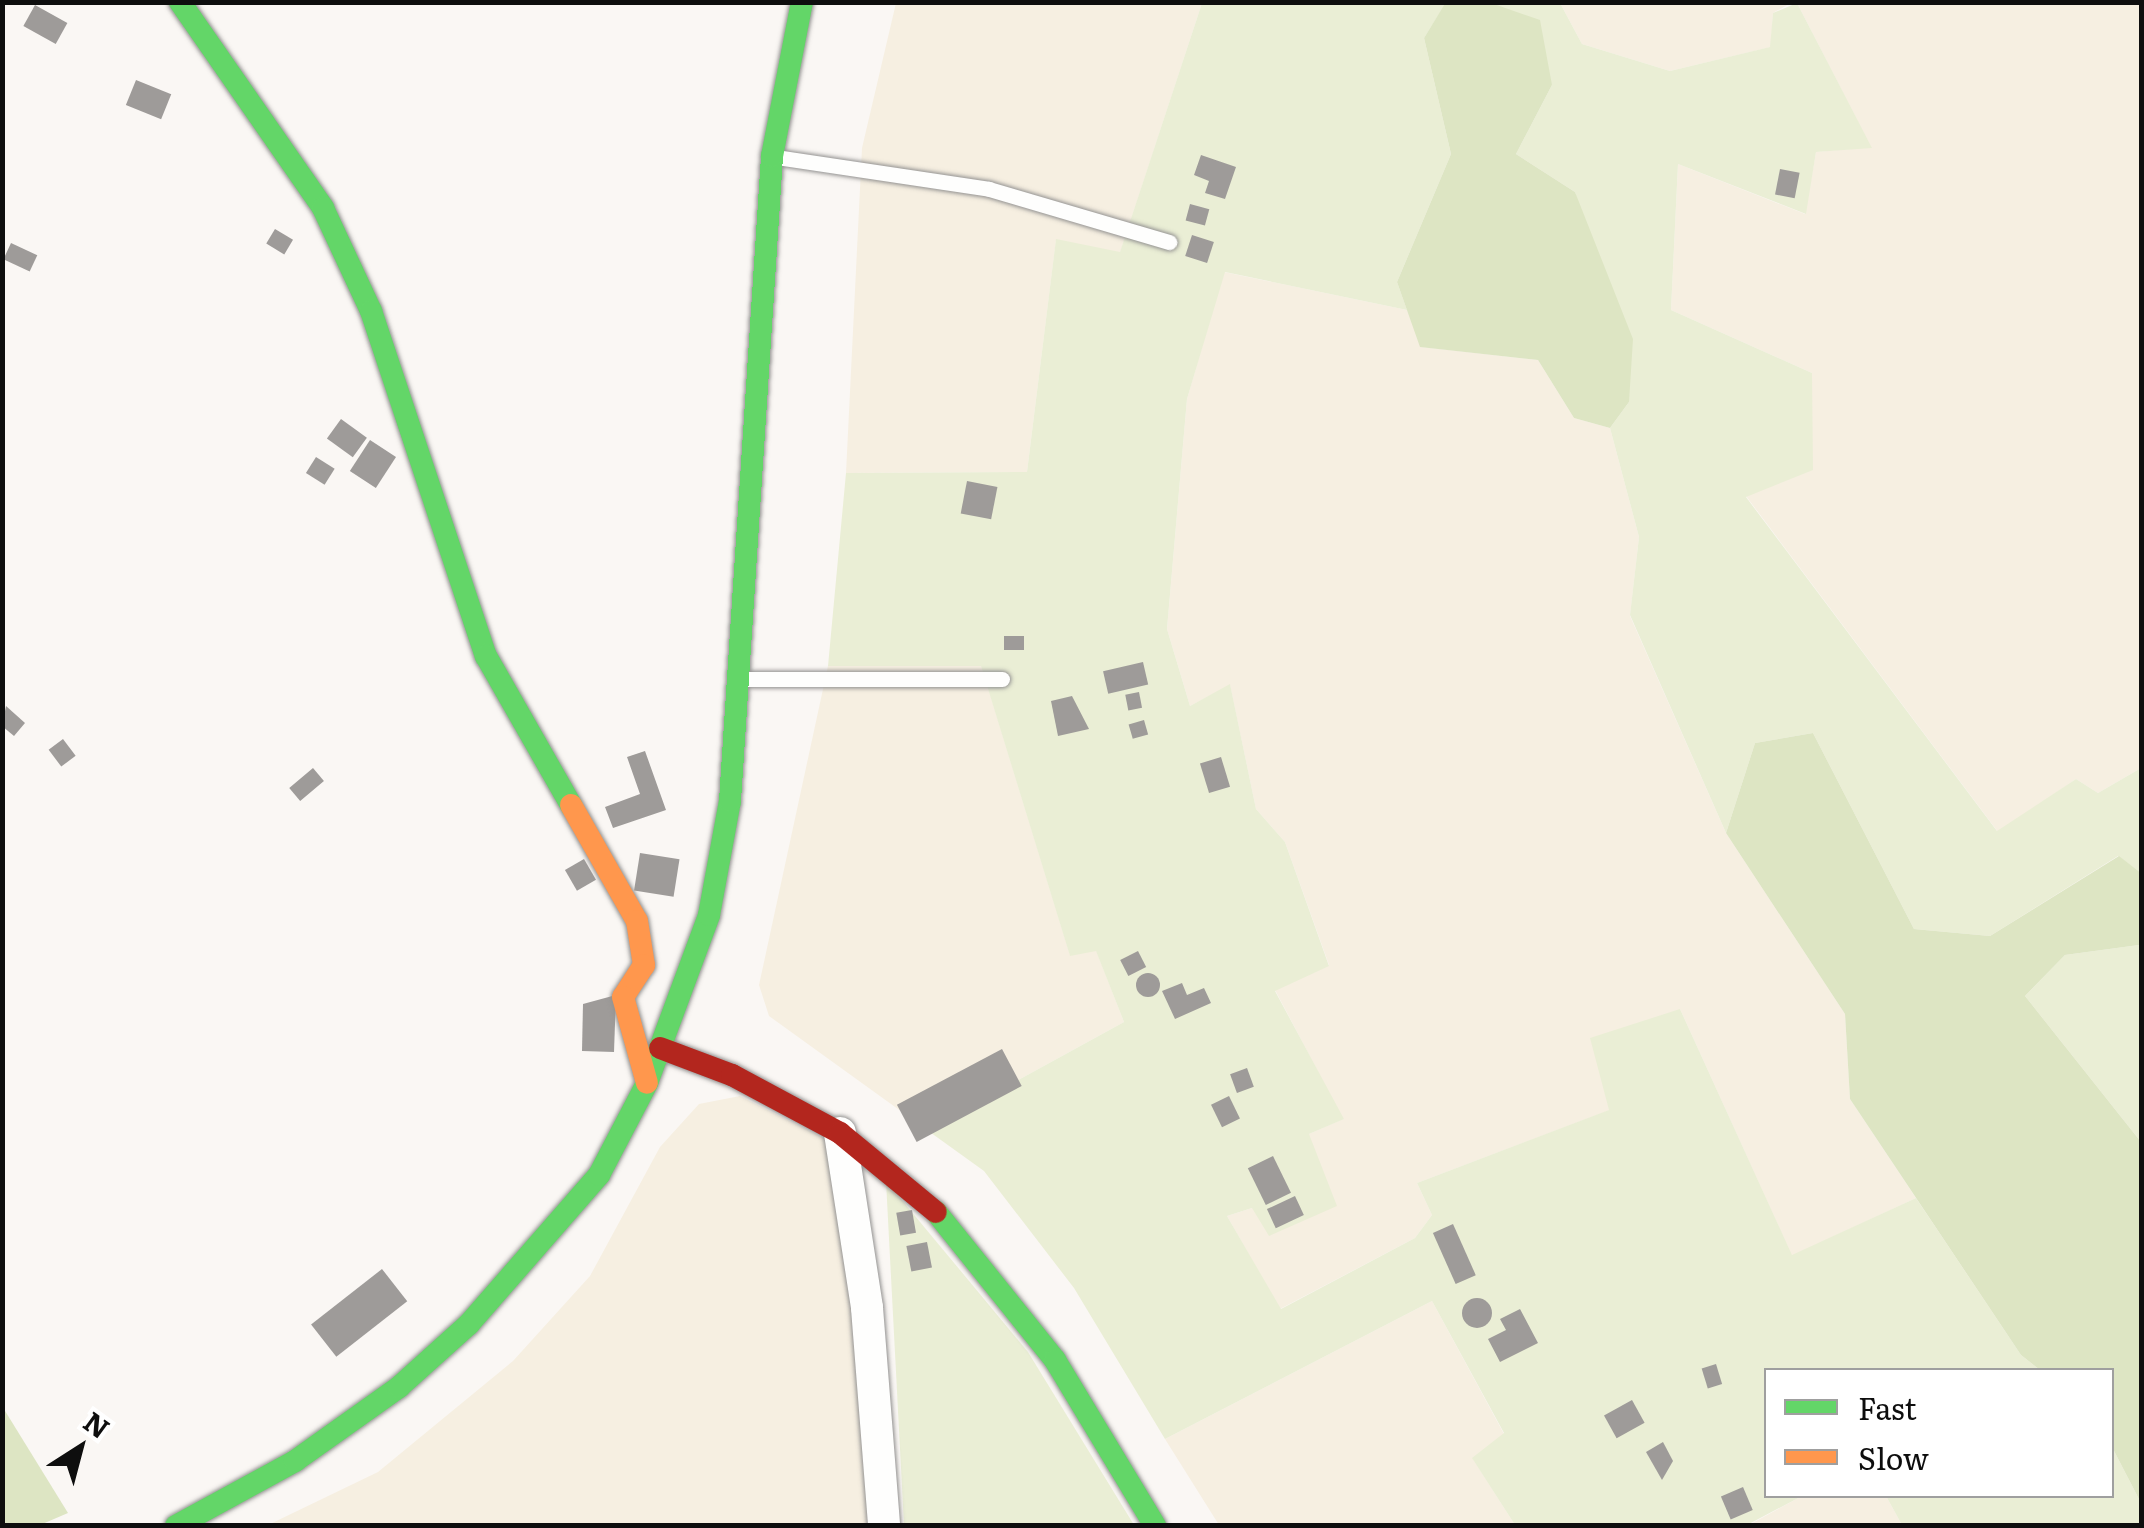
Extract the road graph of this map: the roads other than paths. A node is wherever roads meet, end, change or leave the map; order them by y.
1 (180, 2) edge
2 (802, 2) edge
3 (772, 156) junction
4 (1168, 242) dead end
5 (1002, 678) dead end
6 (742, 679) junction
7 (660, 1048) junction
8 (648, 1083) junction
9 (840, 1133) junction
10 (176, 1526) edge
11 (884, 1526) edge
12 (1155, 1526) edge

1 - 8 street
2 - 3 street
3 - 4 lane
3 - 6 street
5 - 6 lane
6 - 7 street
7 - 8 street
7 - 9 street
8 - 10 street
9 - 11 street
9 - 12 street

